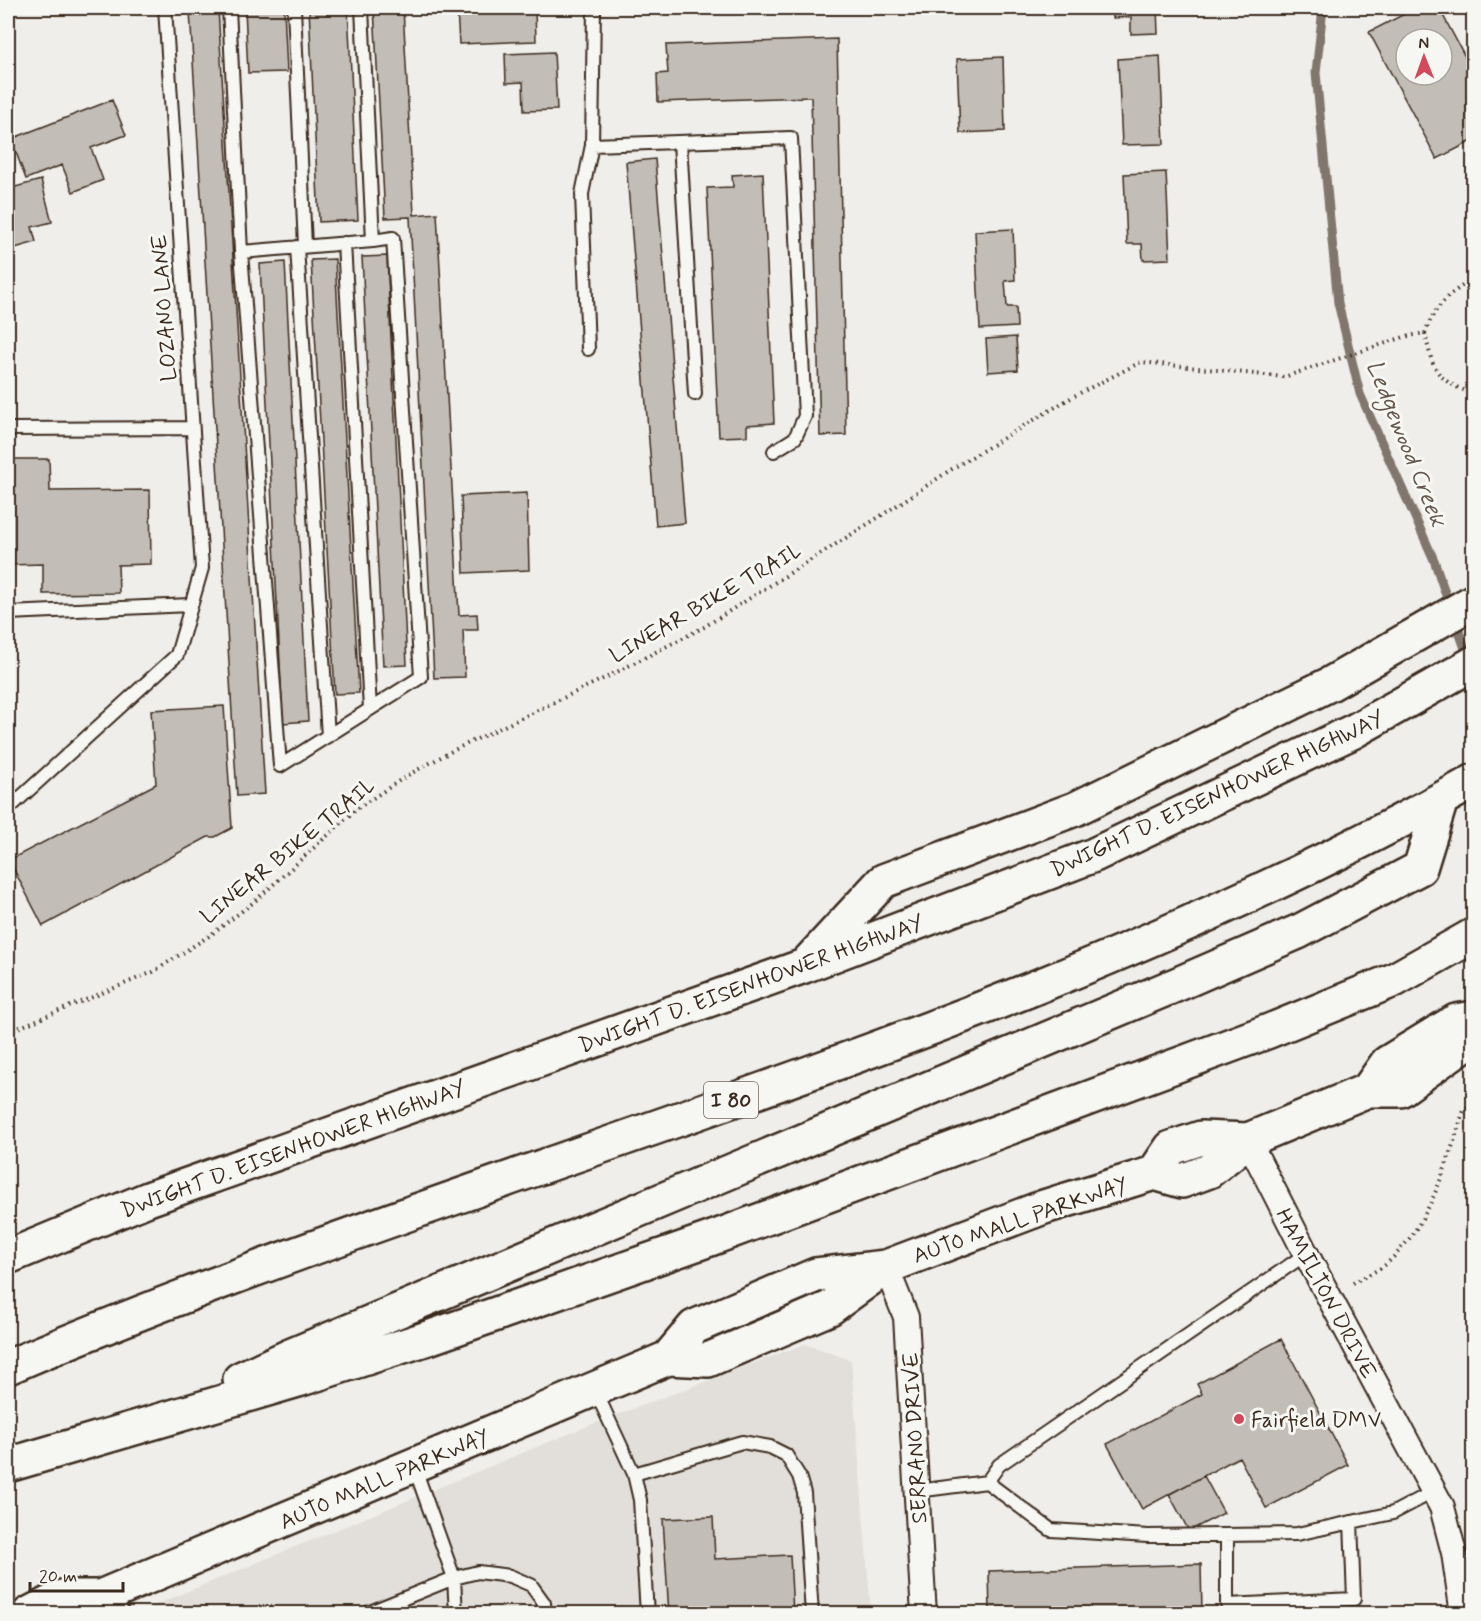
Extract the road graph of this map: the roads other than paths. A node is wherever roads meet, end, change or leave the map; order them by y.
1 (165, 8) edge
2 (229, 8) edge
3 (294, 8) edge
4 (362, 8) edge
5 (594, 8) edge
6 (680, 142) junction
7 (592, 145) junction
8 (373, 241) junction
9 (344, 243) junction
10 (301, 247) junction
11 (241, 252) junction
12 (588, 349) dead end
13 (695, 394) dead end
14 (192, 428) junction
15 (8, 429) edge
16 (774, 452) dead end
17 (1473, 601) edge
18 (191, 605) junction
19 (8, 613) edge
20 (1473, 663) edge
21 (370, 709) junction
22 (328, 736) junction
23 (1473, 781) edge
24 (1441, 800) junction
25 (8, 808) edge
26 (1473, 935) edge
27 (804, 966) junction
28 (1473, 1018) edge
29 (1473, 1037) edge
30 (1368, 1089) junction
31 (1248, 1140) junction
32 (1306, 1254) junction
33 (8, 1257) edge
34 (886, 1267) junction
35 (8, 1367) edge
36 (594, 1389) junction
37 (137, 1426) junction
38 (8, 1465) edge
39 (414, 1465) junction
40 (634, 1474) junction
41 (987, 1482) junction
42 (917, 1491) junction
43 (1433, 1492) junction
44 (1351, 1522) junction
45 (1227, 1535) junction
46 (454, 1578) junction
47 (105, 1604) edge
48 (29, 1614) edge
49 (365, 1614) edge
50 (456, 1614) edge
51 (545, 1614) edge
52 (647, 1614) edge
53 (812, 1614) edge
54 (924, 1614) edge
55 (1463, 1614) edge

1 - 14 lane, LOZANO LANE
2 - 11 lane
3 - 10 lane
4 - 8 lane
5 - 7 lane
6 - 7 lane
6 - 13 lane
6 - 16 lane
7 - 12 lane
8 - 9 lane
8 - 21 lane
9 - 10 lane
9 - 21 lane
10 - 11 lane
10 - 22 lane
11 - 22 lane
14 - 15 lane
14 - 18 lane, LOZANO LANE
17 - 27 main road
18 - 19 lane
18 - 25 lane, LOZANO LANE
20 - 27 main road, DWIGHT D. EISENHOWER HIGHWAY
21 - 22 lane
23 - 24 main road, I 80
24 - 35 main road, I 80
24 - 37 main road
26 - 37 main road
27 - 33 main road, DWIGHT D. EISENHOWER HIGHWAY
28 - 30 main road
29 - 30 main road, AUTO MALL PARKWAY
30 - 31 main road, AUTO MALL PARKWAY
31 - 32 street, HAMILTON DRIVE
31 - 34 main road, AUTO MALL PARKWAY
32 - 41 lane
32 - 43 street, HAMILTON DRIVE
34 - 36 main road, AUTO MALL PARKWAY
34 - 42 street, SERRANO DRIVE
36 - 39 main road, AUTO MALL PARKWAY
36 - 40 lane
37 - 38 main road
39 - 46 lane
39 - 47 main road, AUTO MALL PARKWAY
40 - 52 lane
40 - 53 lane
41 - 42 lane
41 - 45 lane
42 - 54 street, SERRANO DRIVE
43 - 44 lane
43 - 55 street, HAMILTON DRIVE
44 - 45 lane
44 - 45 lane
46 - 49 lane
46 - 50 lane
46 - 51 lane
47 - 48 main road, AUTO MALL PARKWAY

